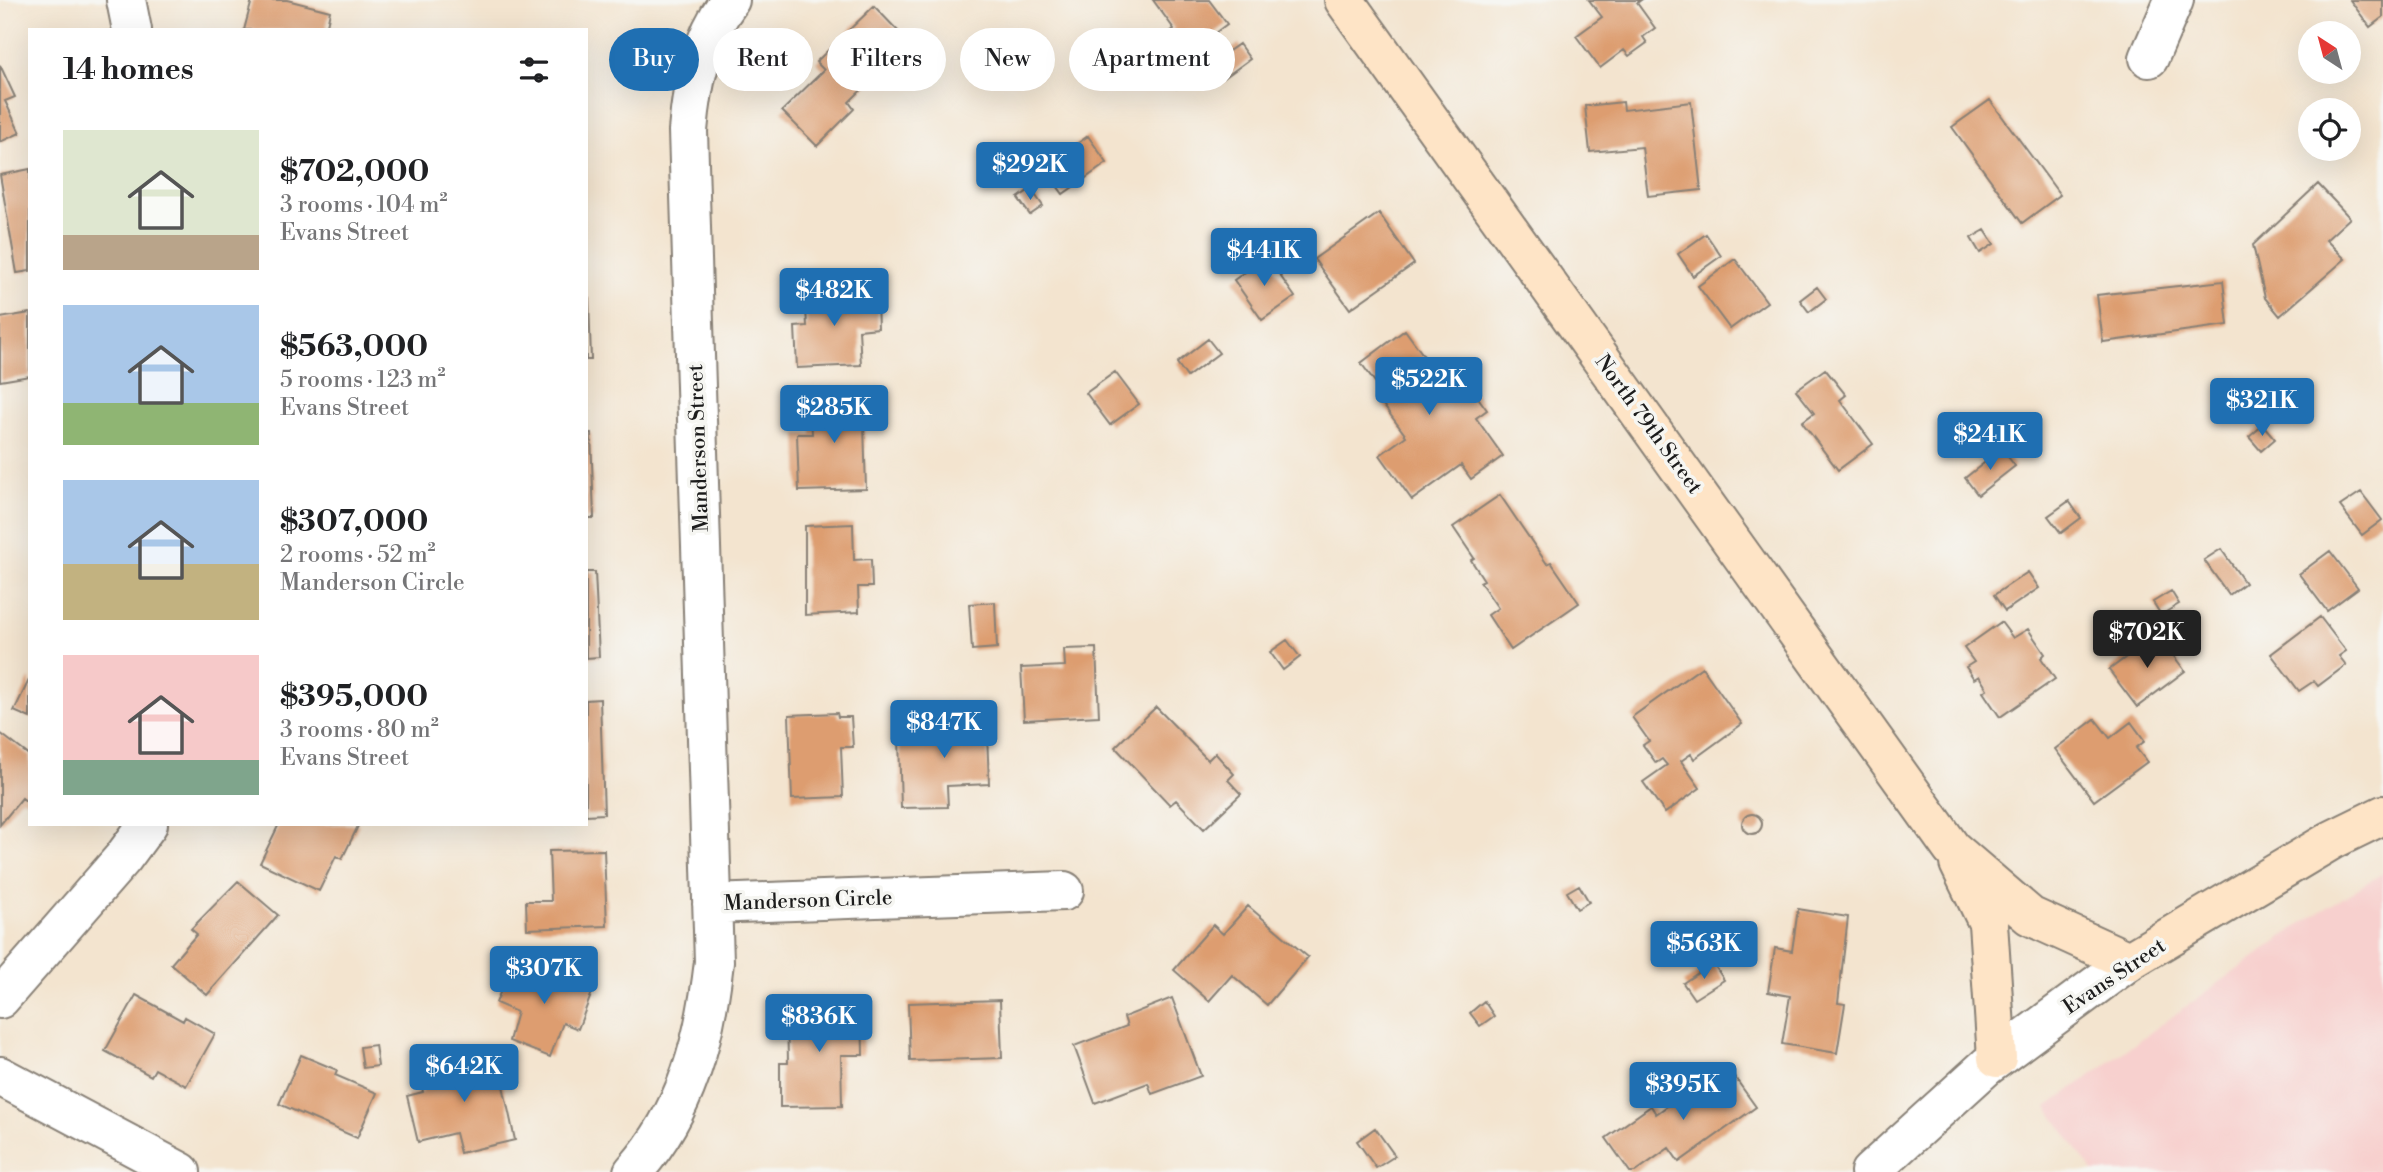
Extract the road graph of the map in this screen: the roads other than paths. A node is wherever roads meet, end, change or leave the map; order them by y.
1 (126, 0) edge
2 (730, 0) edge
3 (1344, 0) edge
4 (2174, 0) edge
5 (132, 28) edge
6 (2149, 58) dead end
7 (2383, 815) edge
8 (147, 826) edge
9 (1952, 849) junction
10 (1064, 891) dead end
11 (712, 904) junction
12 (2129, 961) junction
13 (0, 999) edge
14 (1997, 1058) junction
15 (0, 1076) edge
16 (181, 1172) edge
17 (633, 1172) edge
18 (1870, 1172) edge

1 - 5 street
2 - 11 street, Manderson Street
3 - 9 street, North 79th Street
4 - 6 street
7 - 12 street, Evans Street
8 - 13 street
9 - 12 street, North 79th Street
9 - 14 street, North 79th Street
10 - 11 street, Manderson Circle
11 - 17 street, Manderson Circle
12 - 14 street, Evans Street
14 - 18 street, Evans Street
15 - 16 street

